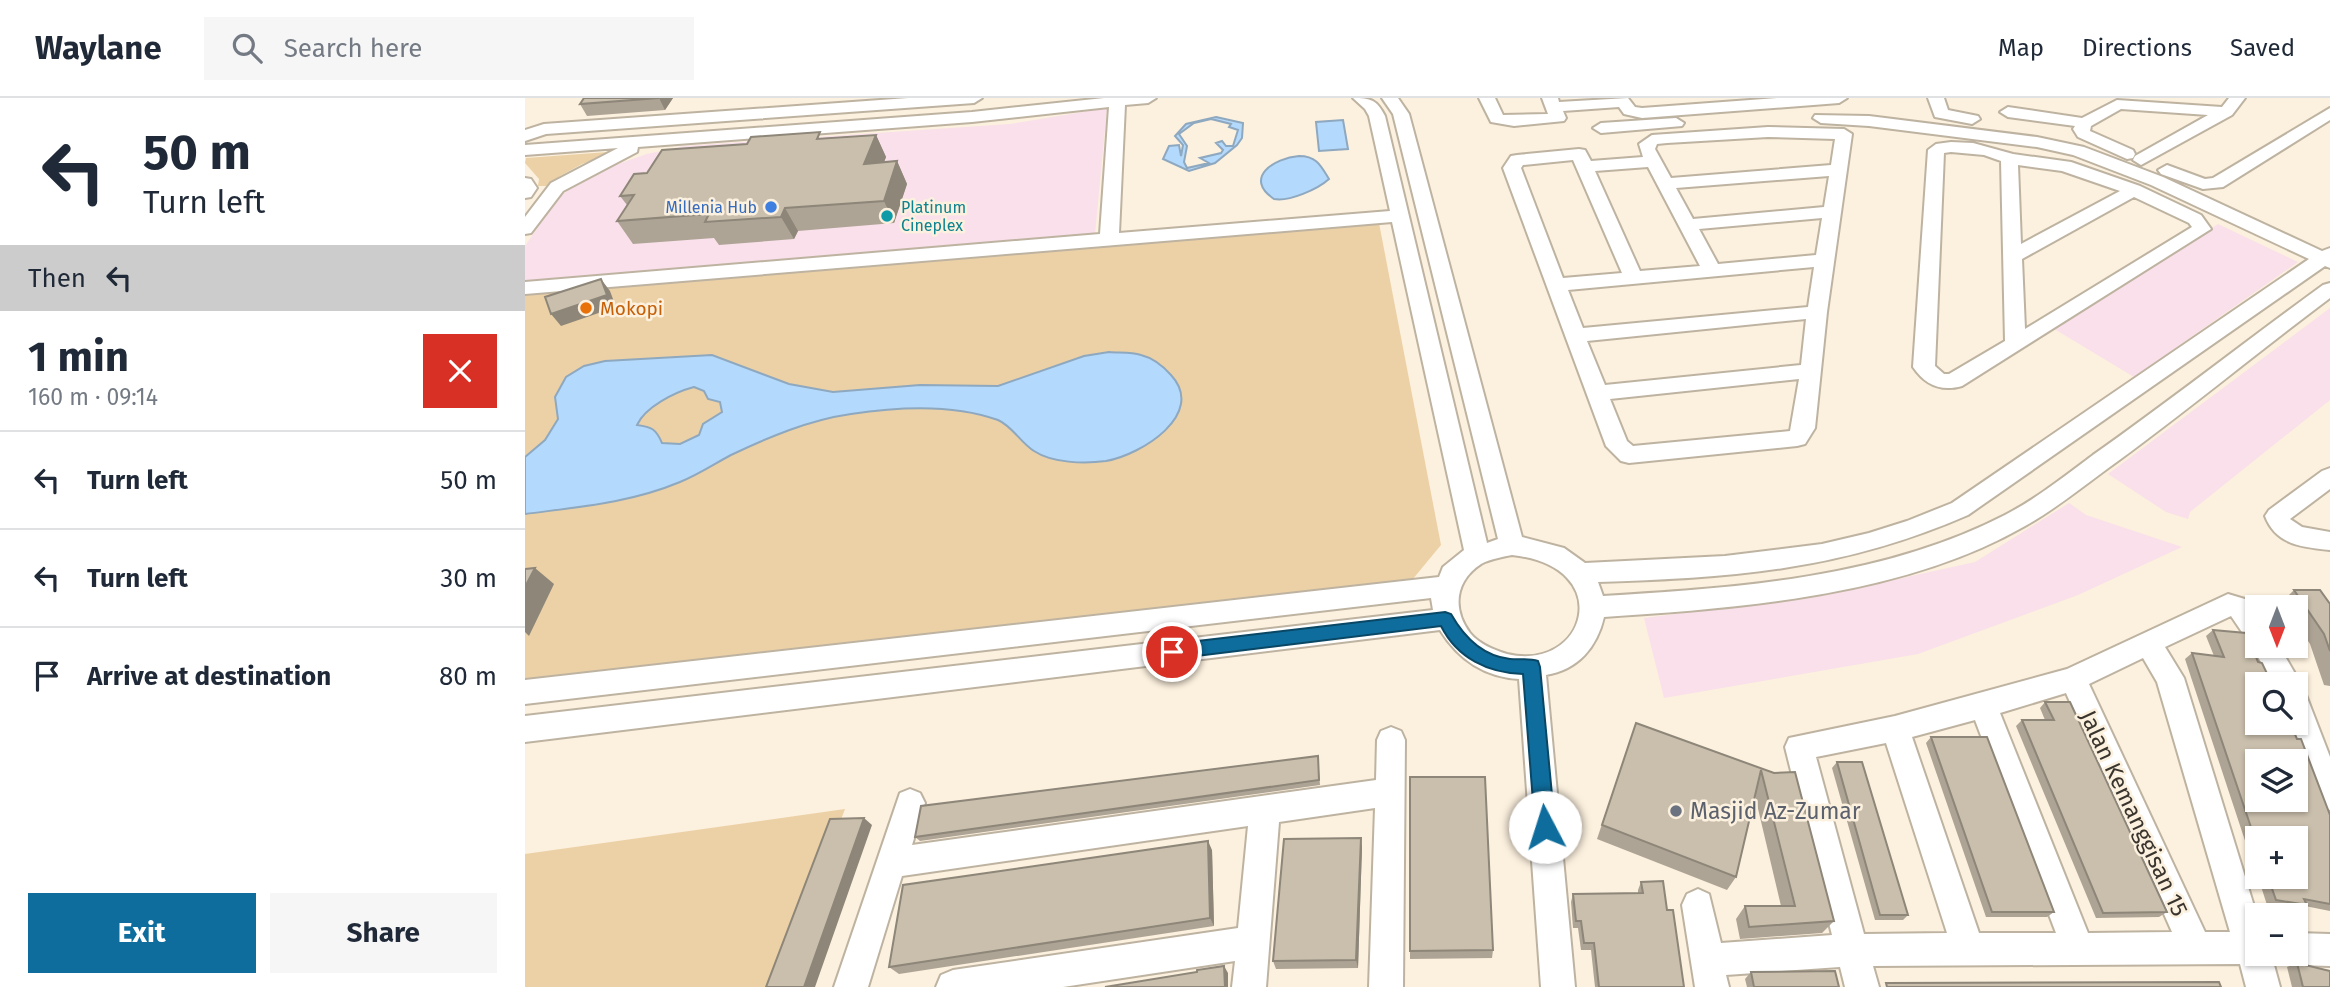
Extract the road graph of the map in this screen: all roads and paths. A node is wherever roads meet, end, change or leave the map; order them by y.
1 (976, 98) edge
2 (1148, 98) edge
3 (1361, 98) edge
4 (1390, 98) edge
5 (1486, 98) edge
6 (1839, 98) edge
7 (1936, 98) edge
8 (2237, 98) edge
9 (1118, 100) junction
10 (1621, 100) edge
11 (1754, 101) edge
12 (1552, 103) edge
13 (1590, 104) junction
14 (1689, 104) edge
15 (2007, 105) edge
16 (2226, 112) junction
17 (2330, 113) edge
18 (972, 117) junction
19 (2047, 118) junction
20 (2085, 123) junction
21 (1601, 128) junction
22 (525, 136) edge
23 (647, 141) junction
24 (2037, 142) junction
25 (525, 150) edge
26 (2009, 159) junction
27 (2030, 160) junction
28 (2141, 160) junction
29 (1654, 161) junction
30 (1618, 164) junction
31 (2048, 166) junction
32 (1585, 167) junction
33 (1838, 170) junction
34 (525, 183) edge
35 (1667, 183) junction
36 (2010, 189) junction
37 (2134, 190) junction
38 (525, 192) edge
39 (1833, 212) junction
40 (1400, 216) junction
41 (1688, 225) junction
42 (525, 229) edge
43 (1109, 239) junction
44 (2012, 257) junction
45 (2328, 258) edge
46 (1824, 260) junction
47 (1711, 269) junction
48 (1633, 275) junction
49 (1556, 285) junction
50 (525, 288) edge
51 (2330, 289) edge
52 (1817, 312) junction
53 (1577, 335) junction
54 (2015, 342) junction
55 (1812, 371) junction
56 (1597, 393) junction
57 (2330, 477) edge
58 (2330, 541) edge
59 (1512, 545) junction
60 (1477, 553) junction
61 (1580, 573) junction
62 (1446, 586) junction
63 (1594, 607) junction
64 (2245, 615) edge
65 (1445, 619) junction
66 (2149, 645) junction
67 (1532, 667) junction
68 (2073, 679) junction
69 (525, 692) edge
70 (1983, 706) junction
71 (525, 729) edge
72 (1895, 729) junction
73 (2307, 735) edge
74 (1391, 740) dead end
75 (1390, 792) junction
76 (2330, 796) edge
77 (911, 803) dead end
78 (1265, 810) junction
79 (890, 863) junction
80 (1697, 905) dead end
81 (2245, 919) edge
82 (1254, 942) junction
83 (1968, 948) junction
84 (2078, 948) junction
85 (2196, 948) junction
86 (2245, 948) edge
87 (2308, 949) edge
88 (1853, 950) junction
89 (2330, 950) edge
90 (2258, 966) edge
91 (1710, 973) edge
92 (851, 987) edge
93 (953, 987) edge
94 (1249, 987) edge
95 (1386, 987) edge
96 (1558, 987) edge
97 (1861, 987) edge
98 (2263, 987) edge

1 - 18 street
1 - 22 street
2 - 9 street
3 - 40 street
4 - 59 street
5 - 12 street
6 - 11 street
7 - 15 street
8 - 16 street
9 - 18 street
9 - 43 street
10 - 13 street
10 - 14 street
11 - 14 street
12 - 13 street
13 - 21 street
15 - 19 street
16 - 20 street
16 - 28 street
17 - 28 street
18 - 23 street
19 - 20 street
19 - 24 street
20 - 28 street
21 - 24 street
21 - 30 street
23 - 25 street
23 - 42 street
24 - 27 street
24 - 45 street
26 - 27 street
26 - 36 street
26 - 54 street
27 - 31 street
29 - 30 street
29 - 33 street
29 - 35 street
30 - 32 street
31 - 36 street
31 - 37 street
32 - 48 street
32 - 49 street
33 - 35 street
33 - 39 street
34 - 38 street
35 - 41 street
36 - 44 street
37 - 44 street
37 - 54 street
39 - 41 street
39 - 46 street
40 - 43 street
40 - 60 street
41 - 47 street
43 - 50 street
44 - 54 street
45 - 61 street
46 - 47 street
46 - 52 street
47 - 48 street
48 - 49 street
49 - 53 street
51 - 63 street
52 - 53 street
52 - 55 street
53 - 56 street
55 - 56 street
55 - 56 street
57 - 58 street
59 - 60 street
59 - 61 street
60 - 62 street
61 - 63 street
62 - 65 street
62 - 69 street
63 - 67 street
64 - 66 street
65 - 67 street
65 - 71 street
66 - 68 street
66 - 81 street
67 - 96 street
68 - 70 street
68 - 85 street, Jalan Kemanggisan 15
70 - 72 street
70 - 84 street
72 - 83 street
72 - 88 street
73 - 76 street
74 - 75 street
75 - 78 street
75 - 95 street
77 - 79 street
78 - 79 street
78 - 82 street
79 - 92 street
80 - 91 street
82 - 93 street
82 - 94 street
83 - 84 street
83 - 88 street
84 - 85 street
85 - 86 street
87 - 89 street
88 - 91 street
88 - 97 street
90 - 98 street

